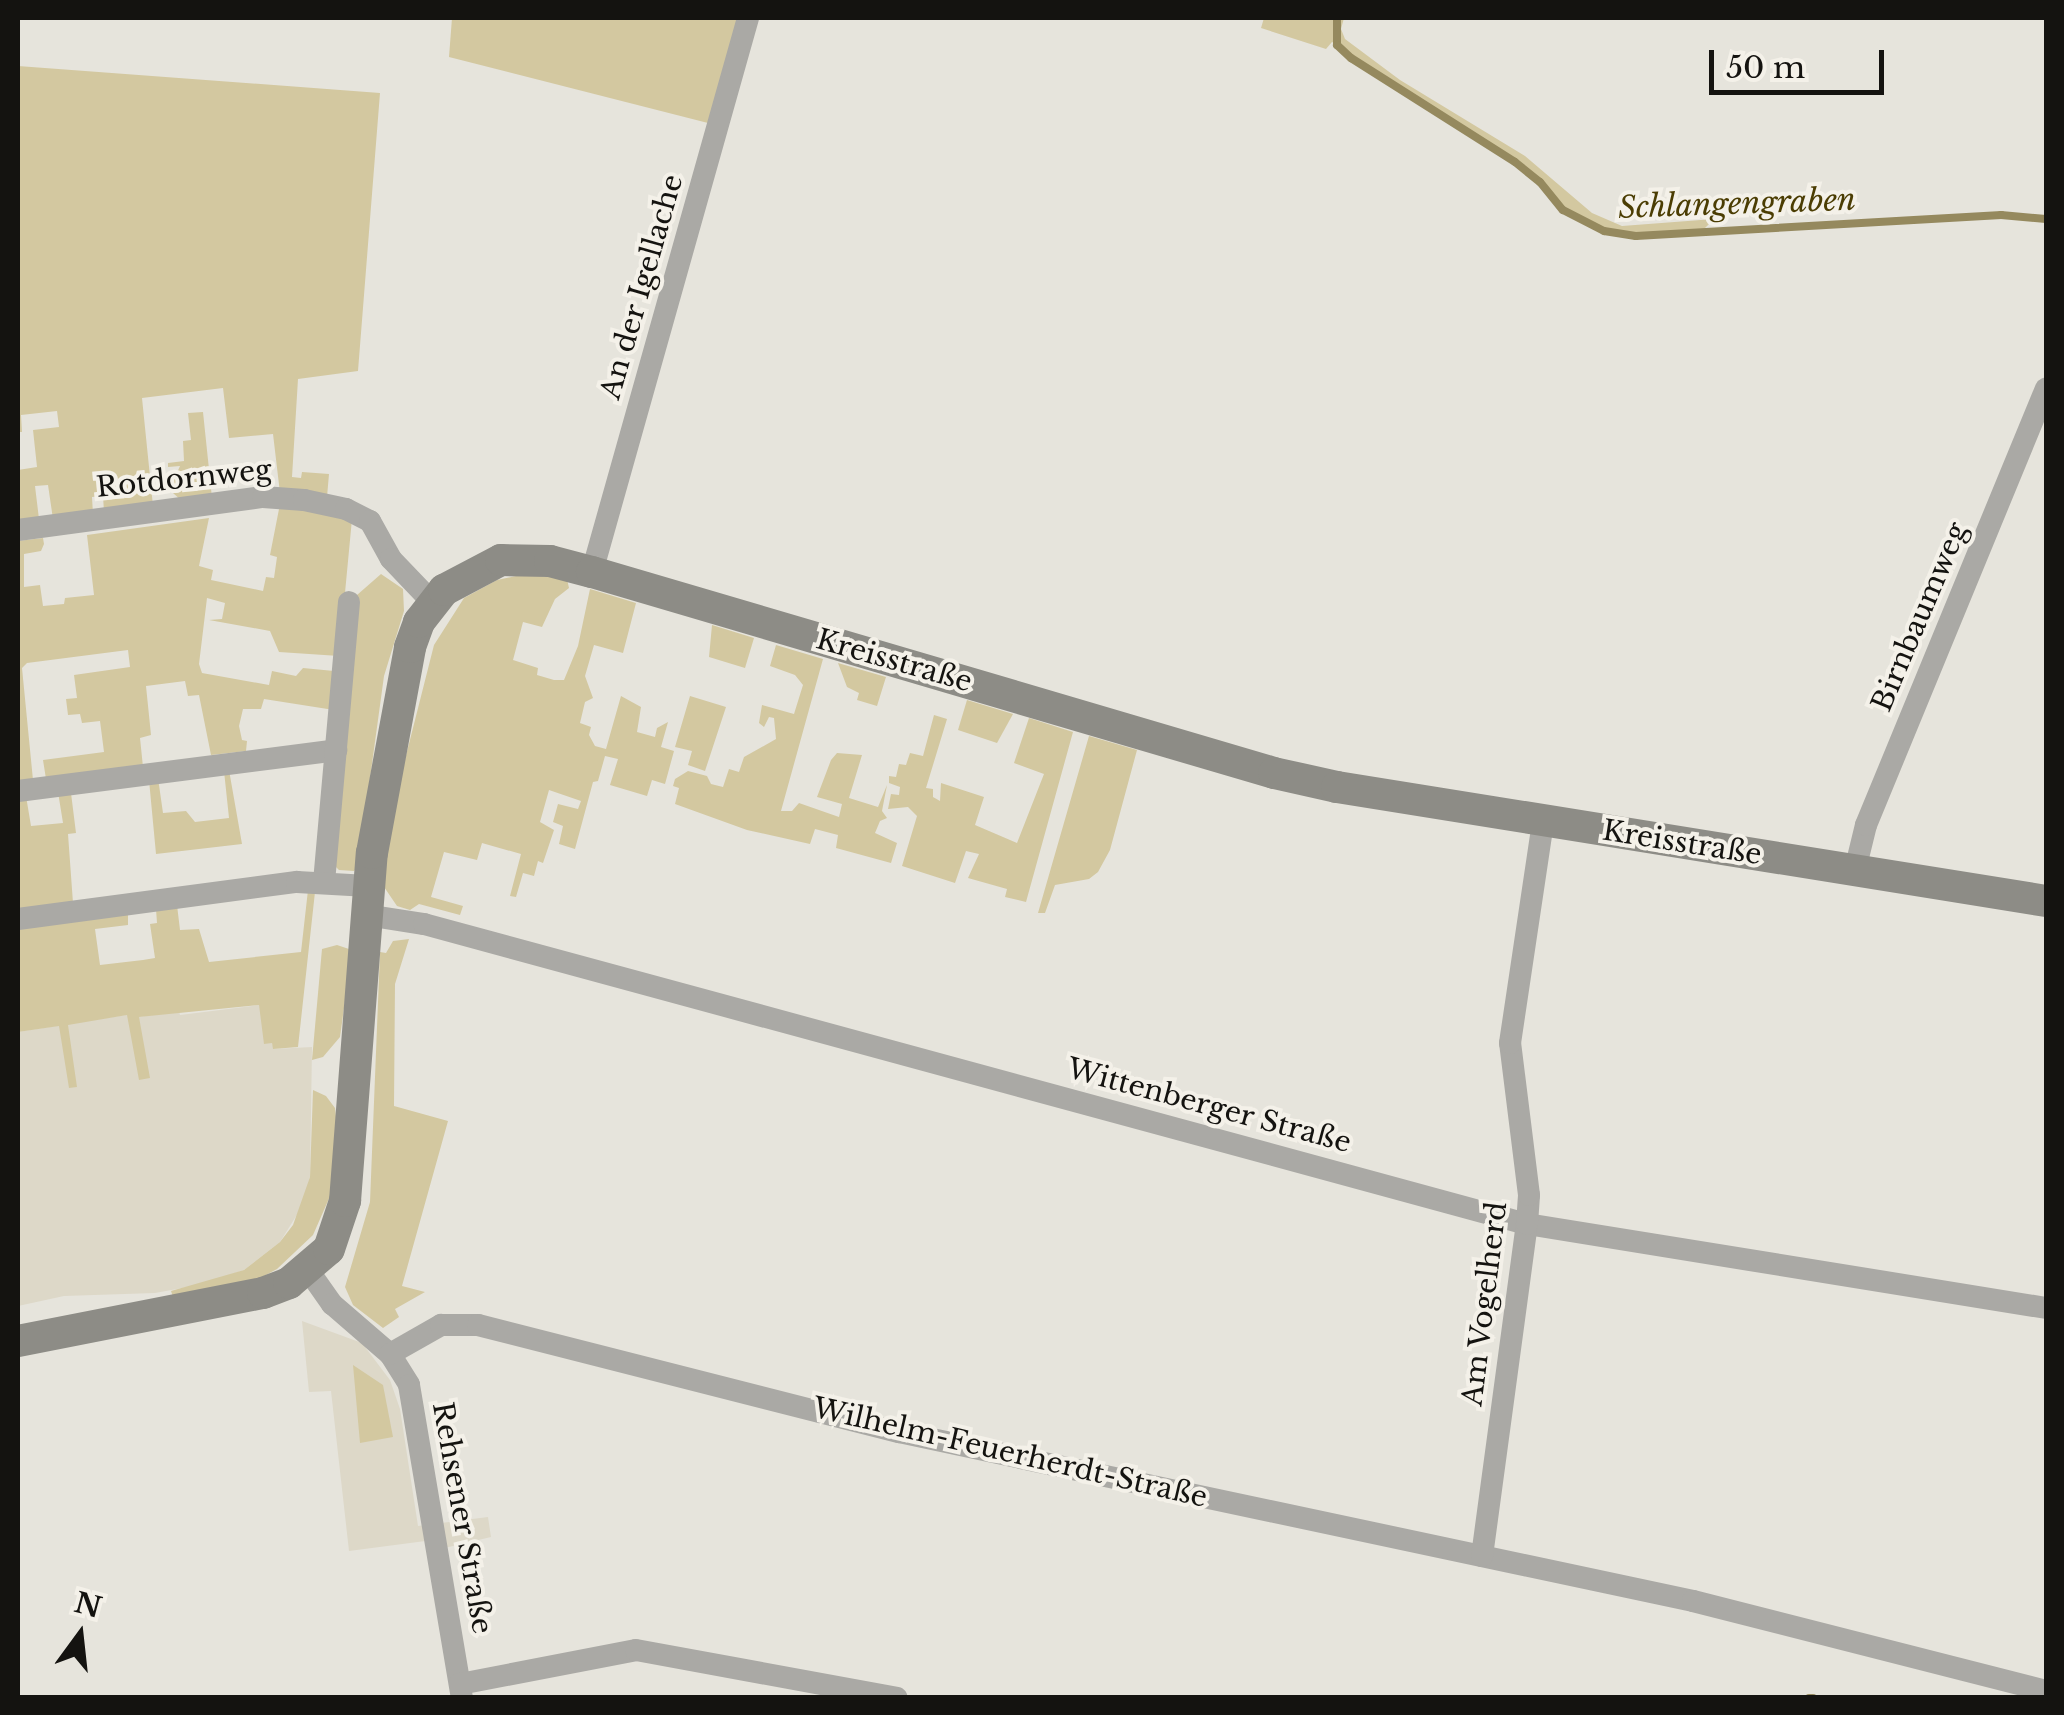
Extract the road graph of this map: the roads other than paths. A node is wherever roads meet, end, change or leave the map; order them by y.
1 (748, 18) edge
2 (2046, 389) edge
3 (18, 530) edge
4 (592, 572) junction
5 (349, 602) dead end
6 (432, 603) junction
7 (336, 750) junction
8 (18, 790) edge
9 (1543, 821) junction
10 (1855, 870) junction
11 (324, 882) junction
12 (367, 900) junction
13 (2046, 901) edge
14 (18, 919) edge
15 (1527, 1224) junction
16 (308, 1270) junction
17 (2046, 1308) edge
18 (18, 1341) edge
19 (390, 1354) junction
20 (1482, 1556) junction
21 (461, 1690) edge
22 (2046, 1691) edge
23 (897, 1698) edge

1 - 4 street, An der Igellache
2 - 10 street, Birnbaumweg
3 - 6 street, Rotdornweg
4 - 6 main road, Kreisstraße
4 - 9 main road, Kreisstraße
5 - 7 street
6 - 12 main road, Kreisstraße
7 - 8 street
7 - 11 street
9 - 10 main road, Kreisstraße
9 - 15 street, Am Vogelherd
10 - 13 main road, Kreisstraße
11 - 12 street
11 - 14 street
12 - 15 street, Wittenberger Straße
12 - 16 main road, Kreisstraße
15 - 17 street, Wittenberger Straße
15 - 20 street, Am Vogelherd
16 - 18 main road
16 - 19 street
19 - 20 street, Wilhelm-Feuerherdt-Straße
19 - 21 street, Rehsener Straße
20 - 22 street, Wilhelm-Feuerherdt-Straße
21 - 23 street

